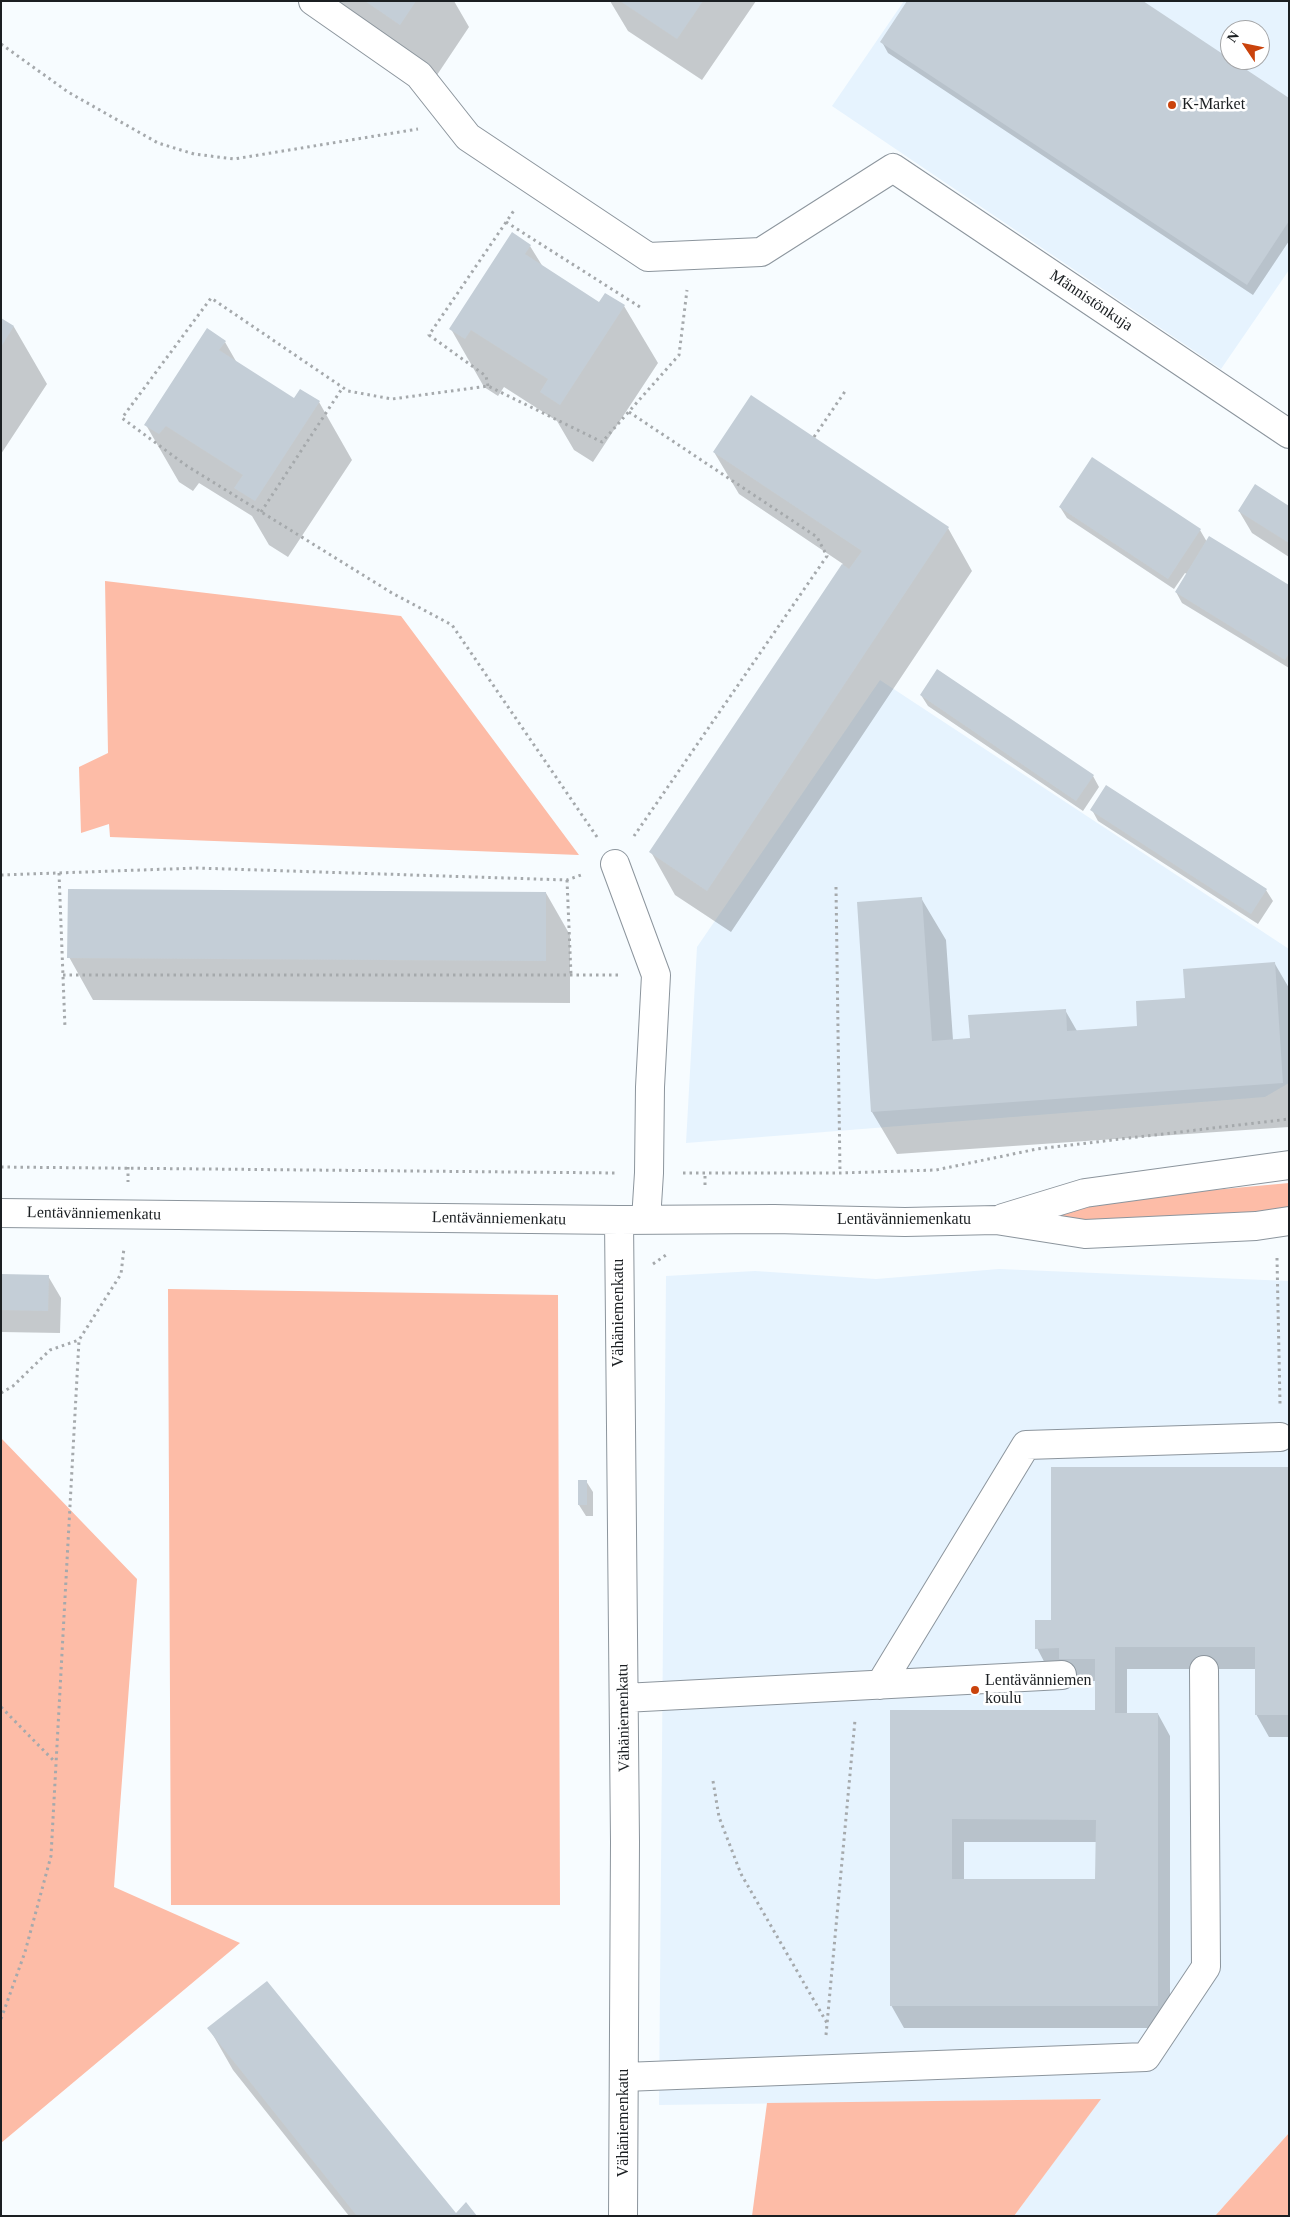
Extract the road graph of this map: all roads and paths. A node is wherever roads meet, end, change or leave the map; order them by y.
1 (314, 1) edge
2 (1, 44) edge
3 (468, 137) junction
4 (534, 181) junction
5 (506, 222) junction
6 (688, 283) dead end
7 (640, 307) dead end
8 (488, 386) junction
9 (343, 387) junction
10 (846, 390) dead end
11 (629, 412) junction
12 (1289, 434) edge
13 (814, 437) dead end
14 (261, 512) junction
15 (615, 864) junction
16 (59, 873) junction
17 (1, 875) edge
18 (567, 880) junction
19 (836, 888) dead end
20 (656, 974) junction
21 (62, 975) junction
22 (571, 975) junction
23 (65, 1028) dead end
24 (1289, 1165) edge
25 (128, 1167) dead end
26 (840, 1173) dead end
27 (1, 1213) edge
28 (129, 1214) junction
29 (619, 1220) junction
30 (646, 1220) junction
31 (996, 1220) junction
32 (1289, 1221) edge
33 (1277, 1256) dead end
34 (79, 1340) junction
35 (1, 1393) edge
36 (1280, 1437) joint
37 (1204, 1670) dead end
38 (1062, 1675) dead end
39 (880, 1685) junction
40 (624, 1698) junction
41 (1, 1707) edge
42 (55, 1762) junction
43 (713, 1781) dead end
44 (1, 2019) edge
45 (827, 2024) junction
46 (823, 2070) junction
47 (624, 2077) junction
48 (623, 2216) edge

1 - 3 street
2 - 3 path
3 - 4 street
4 - 5 path
4 - 12 street, Männistönkuja
5 - 7 path
5 - 8 path
6 - 11 path
8 - 9 path
8 - 11 path
9 - 14 path
9 - 14 path
10 - 13 path
11 - 15 path
14 - 15 path
15 - 18 path
15 - 20 street
16 - 17 path
16 - 18 path
16 - 21 path
18 - 22 path
19 - 26 path
20 - 22 path
20 - 30 street
21 - 22 path
21 - 23 path
24 - 31 street, Lentävänniemenkatu
25 - 28 path
27 - 28 street, Lentävänniemenkatu
28 - 29 street, Lentävänniemenkatu
28 - 34 path
29 - 30 street, Lentävänniemenkatu
29 - 40 street, Vähäniemenkatu
30 - 31 street, Lentävänniemenkatu
31 - 32 street, Lentävänniemenkatu
33 - 36 path
34 - 35 path
34 - 42 path
36 - 39 street
37 - 46 street
38 - 39 street
39 - 40 street
39 - 45 path
40 - 47 street, Vähäniemenkatu
41 - 42 path
42 - 44 path
43 - 45 path
45 - 46 path
46 - 47 street
47 - 48 street, Vähäniemenkatu

